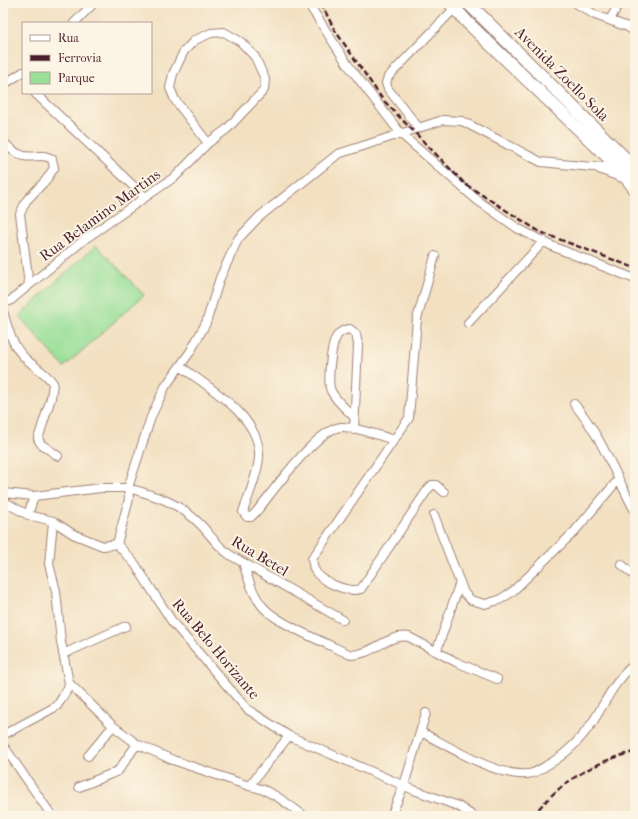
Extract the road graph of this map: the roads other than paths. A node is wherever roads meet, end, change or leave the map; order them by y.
1 (94, 3) edge
2 (308, 3) edge
3 (468, 3) edge
4 (576, 3) edge
5 (619, 3) edge
6 (453, 6) edge
7 (610, 20) junction
8 (75, 22) edge
9 (635, 32) edge
10 (21, 77) edge
11 (3, 85) edge
12 (36, 94) edge
13 (419, 128) junction
14 (401, 134) junction
15 (3, 142) edge
16 (208, 143) junction
17 (617, 166) junction
18 (592, 167) junction
19 (632, 173) edge
20 (635, 189) edge
21 (145, 198) junction
22 (544, 241) junction
23 (435, 256) dead end
24 (635, 279) edge
25 (29, 285) junction
26 (3, 302) edge
27 (3, 311) edge
28 (468, 323) dead end
29 (180, 366) junction
30 (574, 404) dead end
31 (354, 417) junction
32 (354, 430) junction
33 (394, 440) junction
34 (58, 456) dead end
35 (618, 480) junction
36 (128, 488) junction
37 (3, 492) edge
38 (444, 492) dead end
39 (34, 496) junction
40 (3, 501) edge
41 (635, 511) edge
42 (28, 515) junction
43 (434, 515) dead end
44 (52, 521) junction
45 (117, 544) junction
46 (243, 563) junction
47 (621, 564) dead end
48 (635, 576) edge
49 (460, 582) junction
50 (343, 620) dead end
51 (126, 626) dead end
52 (437, 650) junction
53 (63, 654) junction
54 (635, 664) edge
55 (497, 679) dead end
56 (69, 683) junction
57 (426, 714) dead end
58 (113, 726) junction
59 (421, 732) junction
60 (3, 735) edge
61 (289, 736) junction
62 (137, 744) junction
63 (3, 745) edge
64 (88, 756) dead end
65 (404, 785) junction
66 (249, 786) junction
67 (79, 787) dead end
68 (52, 816) edge
69 (304, 816) edge
70 (391, 816) edge
71 (473, 816) edge

1 - 8 street
2 - 14 street
3 - 19 main road, Avenida Zoello Sola
4 - 7 street
5 - 7 street
6 - 13 street
6 - 17 main road, Avenida Zoello Sola
7 - 9 street
10 - 11 street
12 - 21 street
13 - 14 street
13 - 18 street
14 - 22 street
14 - 29 street
15 - 25 street
16 - 16 street
16 - 21 street, Rua Belamino Martins
17 - 18 street
17 - 19 main road, Avenida Zoello Sola
18 - 19 street
19 - 20 main road
21 - 25 street, Rua Belamino Martins
22 - 24 street
22 - 28 street
23 - 33 street
25 - 26 street, Rua Belamino Martins
27 - 34 street
29 - 32 street
29 - 36 street
30 - 35 street
31 - 31 street
31 - 32 street
32 - 33 street
33 - 38 street
35 - 41 street
35 - 49 street
36 - 39 street, Rua Betel
36 - 45 street
36 - 46 street, Rua Betel
37 - 39 street, Rua Betel
39 - 42 street
40 - 42 street
42 - 44 street
43 - 49 street
44 - 45 street
44 - 53 street
45 - 61 street, Rua Belo Horizante
46 - 50 street, Rua Betel
46 - 52 street
47 - 48 street
49 - 52 street
51 - 53 street
52 - 55 street
53 - 56 street
54 - 59 street
56 - 58 street
56 - 60 street
57 - 59 street
58 - 62 street
58 - 64 street
59 - 65 street
61 - 65 street, Rua Belo Horizante
61 - 66 street
62 - 66 street
62 - 67 street
63 - 68 street
65 - 70 street
65 - 71 street, Rua Belo Horizante
66 - 69 street

